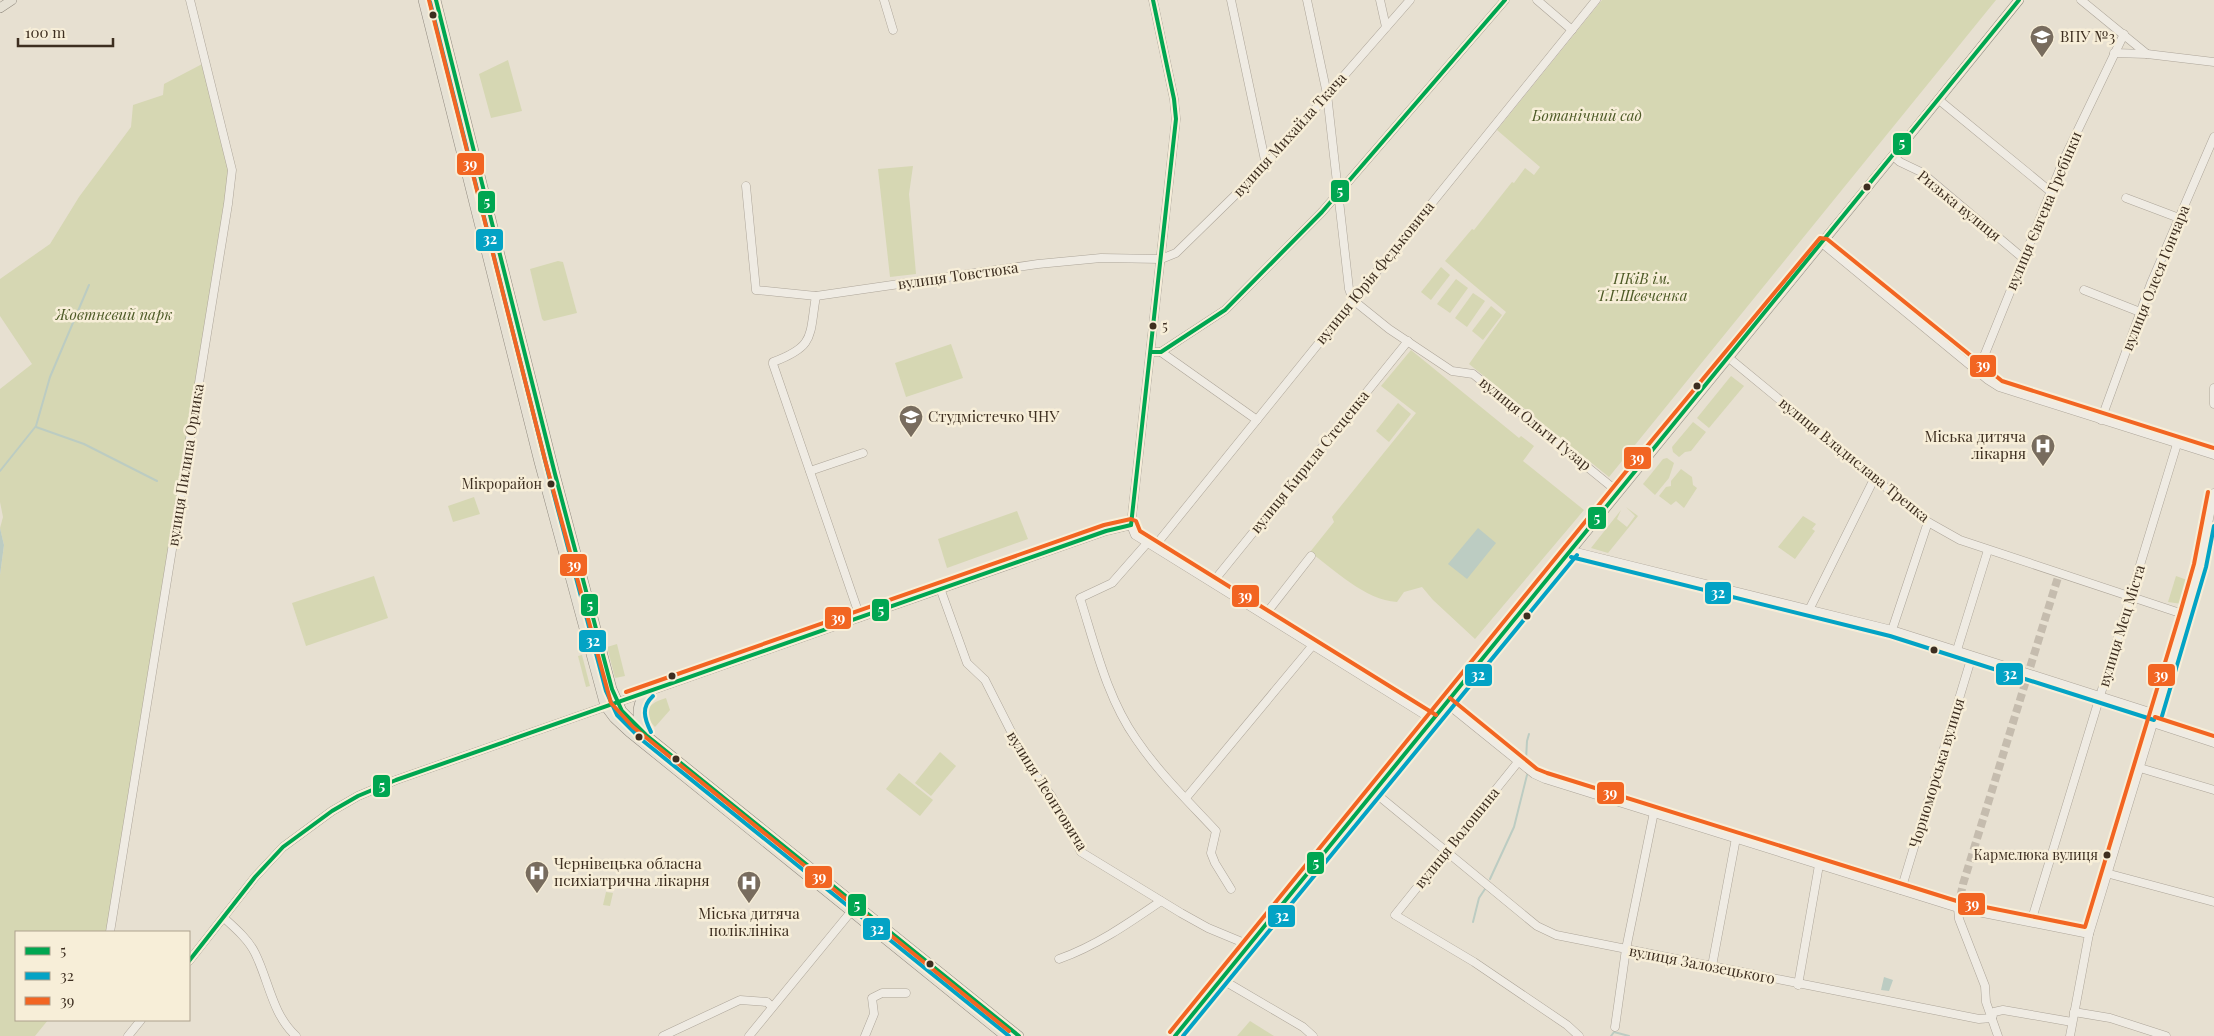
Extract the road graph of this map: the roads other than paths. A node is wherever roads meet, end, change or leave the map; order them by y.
1 (12, 0) edge
2 (190, 0) edge
3 (423, 0) edge
4 (436, 0) edge
5 (884, 0) edge
6 (1153, 0) edge
7 (1230, 0) edge
8 (1308, 0) edge
9 (1380, 0) edge
10 (1410, 0) edge
11 (1505, 0) edge
12 (1537, 0) edge
13 (1596, 0) edge
14 (2019, 0) edge
15 (2082, 0) edge
16 (0, 8) edge
17 (1386, 27) junction
18 (893, 30) dead end
19 (1572, 30) junction
20 (2124, 34) junction
21 (2114, 53) junction
22 (2147, 54) junction
23 (2214, 62) edge
24 (1327, 94) junction
25 (1939, 100) junction
26 (2214, 137) edge
27 (1893, 156) junction
28 (1266, 165) junction
29 (746, 186) dead end
30 (2051, 192) junction
31 (1338, 194) junction
32 (2126, 198) dead end
33 (2179, 218) junction
34 (1823, 244) junction
35 (1161, 259) junction
36 (2024, 259) junction
37 (2084, 290) dead end
38 (816, 296) junction
39 (1353, 300) junction
40 (2140, 312) junction
41 (1408, 342) junction
42 (1151, 352) junction
43 (1161, 352) junction
44 (1729, 358) junction
45 (1978, 371) junction
46 (2214, 388) edge
47 (2214, 404) edge
48 (1257, 420) junction
49 (2101, 420) junction
50 (2177, 444) junction
51 (863, 453) dead end
52 (2214, 455) edge
53 (810, 471) junction
54 (1875, 477) junction
55 (1618, 492) junction
56 (2214, 493) edge
57 (1928, 522) junction
58 (1131, 525) junction
59 (2210, 537) edge
60 (1152, 544) junction
61 (1572, 550) junction
62 (1988, 550) junction
63 (1310, 556) dead end
64 (1213, 582) junction
65 (940, 588) junction
66 (2131, 597) junction
67 (1809, 610) junction
68 (1265, 615) junction
69 (2186, 615) junction
70 (860, 617) junction
71 (1892, 630) junction
72 (1313, 645) junction
73 (1957, 650) junction
74 (1972, 656) junction
75 (649, 690) junction
76 (2100, 696) junction
77 (617, 702) junction
78 (1446, 702) junction
79 (605, 706) junction
80 (2156, 714) junction
81 (1432, 720) junction
82 (2153, 722) junction
83 (646, 735) junction
84 (2214, 743) edge
85 (1518, 762) junction
86 (2140, 768) junction
87 (2214, 790) edge
88 (1374, 792) junction
89 (1186, 798) junction
90 (1654, 812) junction
91 (1736, 838) junction
92 (1446, 851) junction
93 (1819, 865) junction
94 (2106, 873) junction
95 (1232, 889) dead end
96 (1902, 890) junction
97 (1160, 901) junction
98 (2214, 902) edge
99 (1958, 908) junction
100 (854, 909) junction
101 (224, 918) junction
102 (2031, 922) junction
103 (110, 931) edge
104 (2089, 934) junction
105 (1249, 945) junction
106 (1626, 949) junction
107 (190, 960) edge
108 (1059, 960) dead end
109 (1712, 966) junction
110 (1222, 979) junction
111 (1798, 984) junction
112 (906, 993) dead end
113 (772, 1007) junction
114 (2074, 1012) junction
115 (1992, 1018) junction
116 (140, 1021) edge
117 (2072, 1022) junction
118 (1615, 1026) dead end
119 (128, 1036) edge
120 (296, 1036) edge
121 (663, 1036) edge
122 (749, 1036) edge
123 (865, 1036) edge
124 (1005, 1036) edge
125 (1019, 1036) edge
126 (1175, 1036) edge
127 (1313, 1036) edge
128 (1578, 1036) edge
129 (1998, 1036) edge
130 (2070, 1036) edge
131 (2166, 1036) edge

1 - 16 main road
2 - 103 street, вулиця Пилипа Орлика
3 - 79 main road
4 - 77 main road
5 - 18 street
6 - 35 street
7 - 28 street
8 - 24 street
9 - 17 street
10 - 17 street, вулиця Михайла Ткача
11 - 31 street
12 - 19 street
13 - 19 street, вулиця Юрія Федьковича
14 - 25 main road
15 - 20 street
17 - 24 street, вулиця Михайла Ткача
19 - 39 street, вулиця Юрія Федьковича
20 - 21 street, вулиця Євгена Гребінки
20 - 22 street
21 - 22 street
21 - 30 street, вулиця Євгена Гребінки
22 - 23 street
24 - 28 street, вулиця Михайла Ткача
24 - 31 street
25 - 27 main road
25 - 30 street
26 - 33 street, вулиця Олеся Гончара
27 - 34 main road
27 - 36 street, Ризька вулиця
28 - 35 street, вулиця Михайла Ткача
29 - 38 street, вулиця Товстюка
30 - 36 street, вулиця Євгена Гребінки
31 - 39 street
31 - 43 street
32 - 33 street
33 - 40 street, вулиця Олеся Гончара
34 - 44 main road
34 - 45 street
35 - 38 street, вулиця Товстюка
35 - 42 street
36 - 45 street, вулиця Євгена Гребінки
37 - 40 street
38 - 53 street
39 - 41 street, вулиця Ольги Гузар
39 - 48 street, вулиця Юрія Федьковича
40 - 49 street, вулиця Олеся Гончара
41 - 55 street, вулиця Ольги Гузар
41 - 64 street, вулиця Кирила Стеценка
42 - 43 street
42 - 58 street
43 - 48 street
44 - 54 street, вулиця Владислава Трепка
44 - 55 main road
45 - 49 street
46 - 47 street
48 - 60 street, вулиця Юрія Федьковича
49 - 50 street
50 - 52 street
50 - 66 street, вулиця Мец Міста
51 - 53 street
53 - 70 street
54 - 57 street, вулиця Владислава Трепка
54 - 67 street
55 - 61 main road
56 - 59 street
57 - 62 street, вулиця Владислава Трепка
57 - 71 street
58 - 60 street
58 - 65 street
59 - 69 street
60 - 64 street
60 - 89 street, вулиця Юрія Федьковича
61 - 67 street
61 - 78 main road
62 - 66 street, вулиця Владислава Трепка
62 - 73 street
63 - 68 street
64 - 68 street
65 - 70 street
65 - 97 street, вулиця Леонтовича
66 - 69 street, вулиця Владислава Трепка
66 - 76 street, вулиця Мец Міста
67 - 71 street
68 - 72 street
69 - 80 street
70 - 75 street
71 - 73 street
72 - 81 street
72 - 89 street
73 - 74 street
74 - 76 street
74 - 96 street, Чорноморська вулиця
75 - 77 street
75 - 83 main road
76 - 80 street
76 - 102 street, вулиця Мец Міста
77 - 79 street
77 - 83 main road
78 - 81 main road
78 - 85 street
79 - 100 main road
79 - 101 street
80 - 82 street
81 - 88 main road
82 - 84 street
82 - 86 street
83 - 100 main road
85 - 90 street
85 - 92 street, вулиця Волошина
86 - 87 street
86 - 94 street
88 - 92 street, вулиця Залозецького
88 - 105 main road
89 - 95 street
90 - 91 street
90 - 106 street
91 - 93 street
91 - 109 street
92 - 106 street, вулиця Залозецького
92 - 128 street, вулиця Волошина
93 - 96 street
93 - 111 street
94 - 98 street
94 - 104 street
96 - 99 street
97 - 105 street, вулиця Леонтовича
97 - 108 street
99 - 102 street
99 - 115 street
100 - 113 street
100 - 124 main road
100 - 125 main road
101 - 107 street
101 - 120 street
102 - 104 street
104 - 114 street
105 - 110 main road
106 - 109 street, вулиця Залозецького
106 - 118 street
109 - 111 street, вулиця Залозецького
110 - 126 main road
110 - 127 street
111 - 115 street, вулиця Залозецького
112 - 123 street
113 - 121 street
113 - 122 street
114 - 117 street
114 - 131 street
115 - 117 street, вулиця Залозецького
115 - 129 street
116 - 119 street
117 - 130 street

